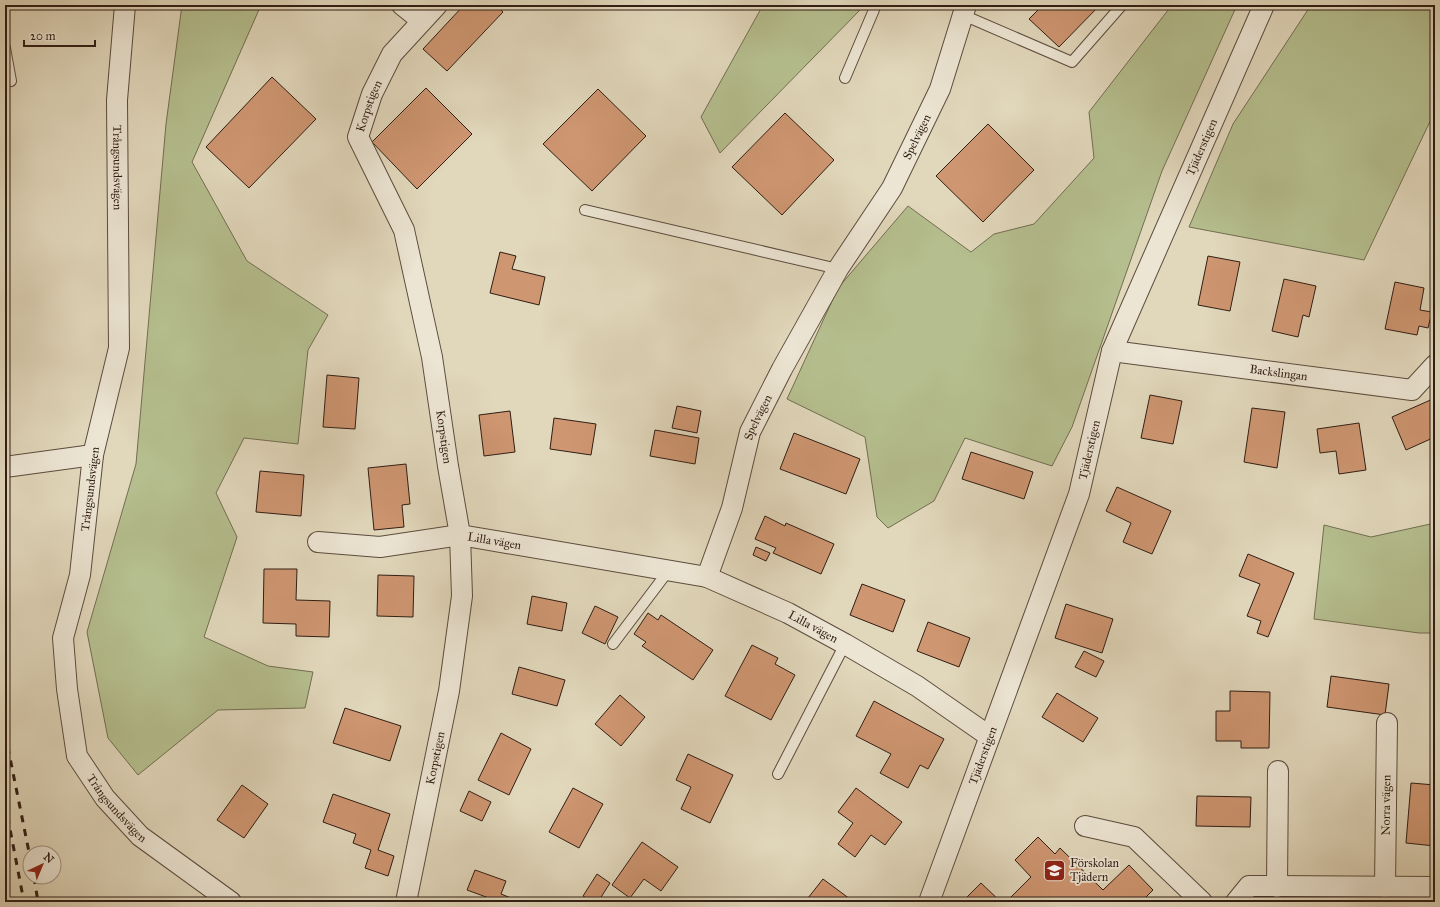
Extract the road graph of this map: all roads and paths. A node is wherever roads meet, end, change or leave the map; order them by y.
1 (402, 5) edge
2 (437, 5) edge
3 (876, 5) edge
4 (1122, 5) edge
5 (1264, 5) edge
6 (124, 6) edge
7 (964, 10) edge
8 (422, 21) junction
9 (5, 48) edge
10 (845, 78) dead end
11 (11, 81) dead end
12 (585, 210) dead end
13 (838, 269) junction
14 (1112, 351) junction
15 (1435, 365) edge
16 (93, 455) junction
17 (5, 467) edge
18 (460, 536) junction
19 (318, 542) dead end
20 (669, 570) junction
21 (707, 577) junction
22 (613, 644) dead end
23 (845, 644) junction
24 (1387, 722) dead end
25 (989, 736) junction
26 (1278, 770) dead end
27 (778, 774) dead end
28 (1085, 826) dead end
29 (1278, 886) junction
30 (1385, 887) junction
31 (1435, 887) edge
32 (231, 902) edge
33 (406, 902) edge
34 (929, 902) edge
35 (1202, 902) edge
36 (1236, 902) edge

1 - 8 street
2 - 8 street, Korpstigen
3 - 10 lane
4 - 7 lane, Spelvägen
5 - 14 street, Tjäderstigen
6 - 16 street, Trångsundsvägen
7 - 13 street, Spelvägen
8 - 18 street, Korpstigen
9 - 11 lane
12 - 13 lane
13 - 21 street, Spelvägen
14 - 15 street, Backslingan
14 - 25 street, Tjäderstigen
16 - 17 street
16 - 32 street, Trångsundsvägen
18 - 19 street, Lilla vägen
18 - 20 street, Lilla vägen
18 - 33 street, Korpstigen
20 - 21 street, Lilla vägen
20 - 22 lane
21 - 23 street, Lilla vägen
23 - 25 street, Lilla vägen
23 - 27 lane, Lilla vägen
24 - 30 street, Norra vägen
25 - 34 street, Tjäderstigen
26 - 29 street
28 - 35 street
29 - 30 street
29 - 36 street
30 - 31 street

